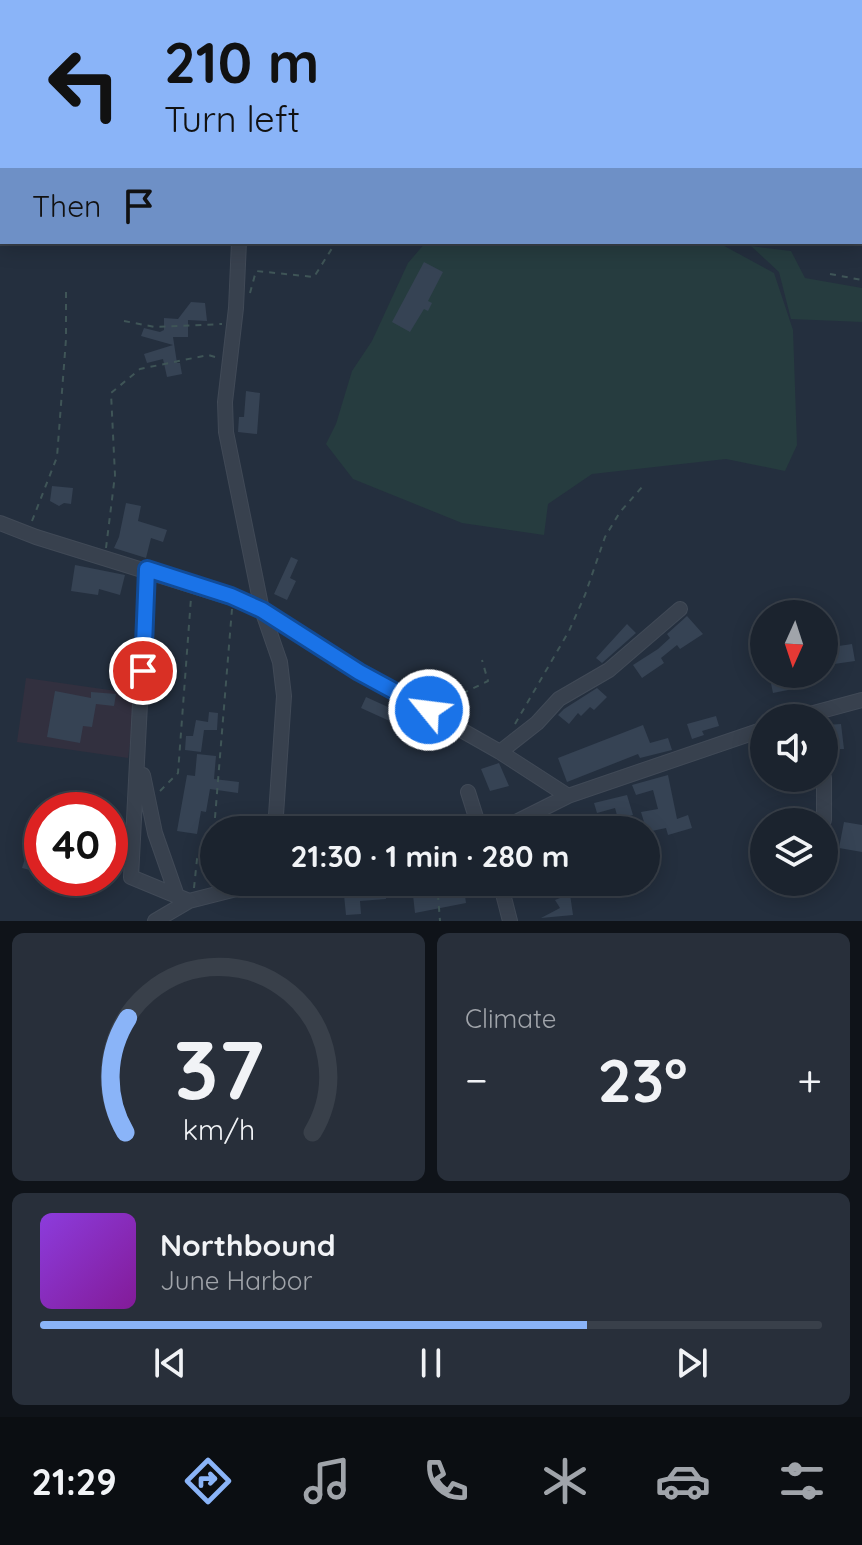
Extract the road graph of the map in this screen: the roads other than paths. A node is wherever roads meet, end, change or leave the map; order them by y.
1 (239, 244) edge
2 (0, 523) edge
3 (147, 569) junction
4 (680, 609) dead end
5 (262, 610) junction
6 (862, 700) edge
7 (838, 708) edge
8 (750, 734) edge
9 (500, 752) junction
10 (139, 755) junction
11 (468, 792) dead end
12 (568, 796) junction
13 (276, 816) edge
14 (476, 816) edge
15 (528, 816) edge
16 (200, 896) edge
17 (504, 896) edge
18 (186, 899) junction
19 (155, 921) edge
20 (510, 921) edge

1 - 5 street
2 - 3 street
3 - 5 street
3 - 10 street
4 - 9 street
5 - 9 street
5 - 13 street
6 - 7 street
8 - 12 street
9 - 12 street
10 - 18 street
10 - 18 street
11 - 14 street
12 - 15 street
16 - 18 street
17 - 20 street
18 - 19 street

